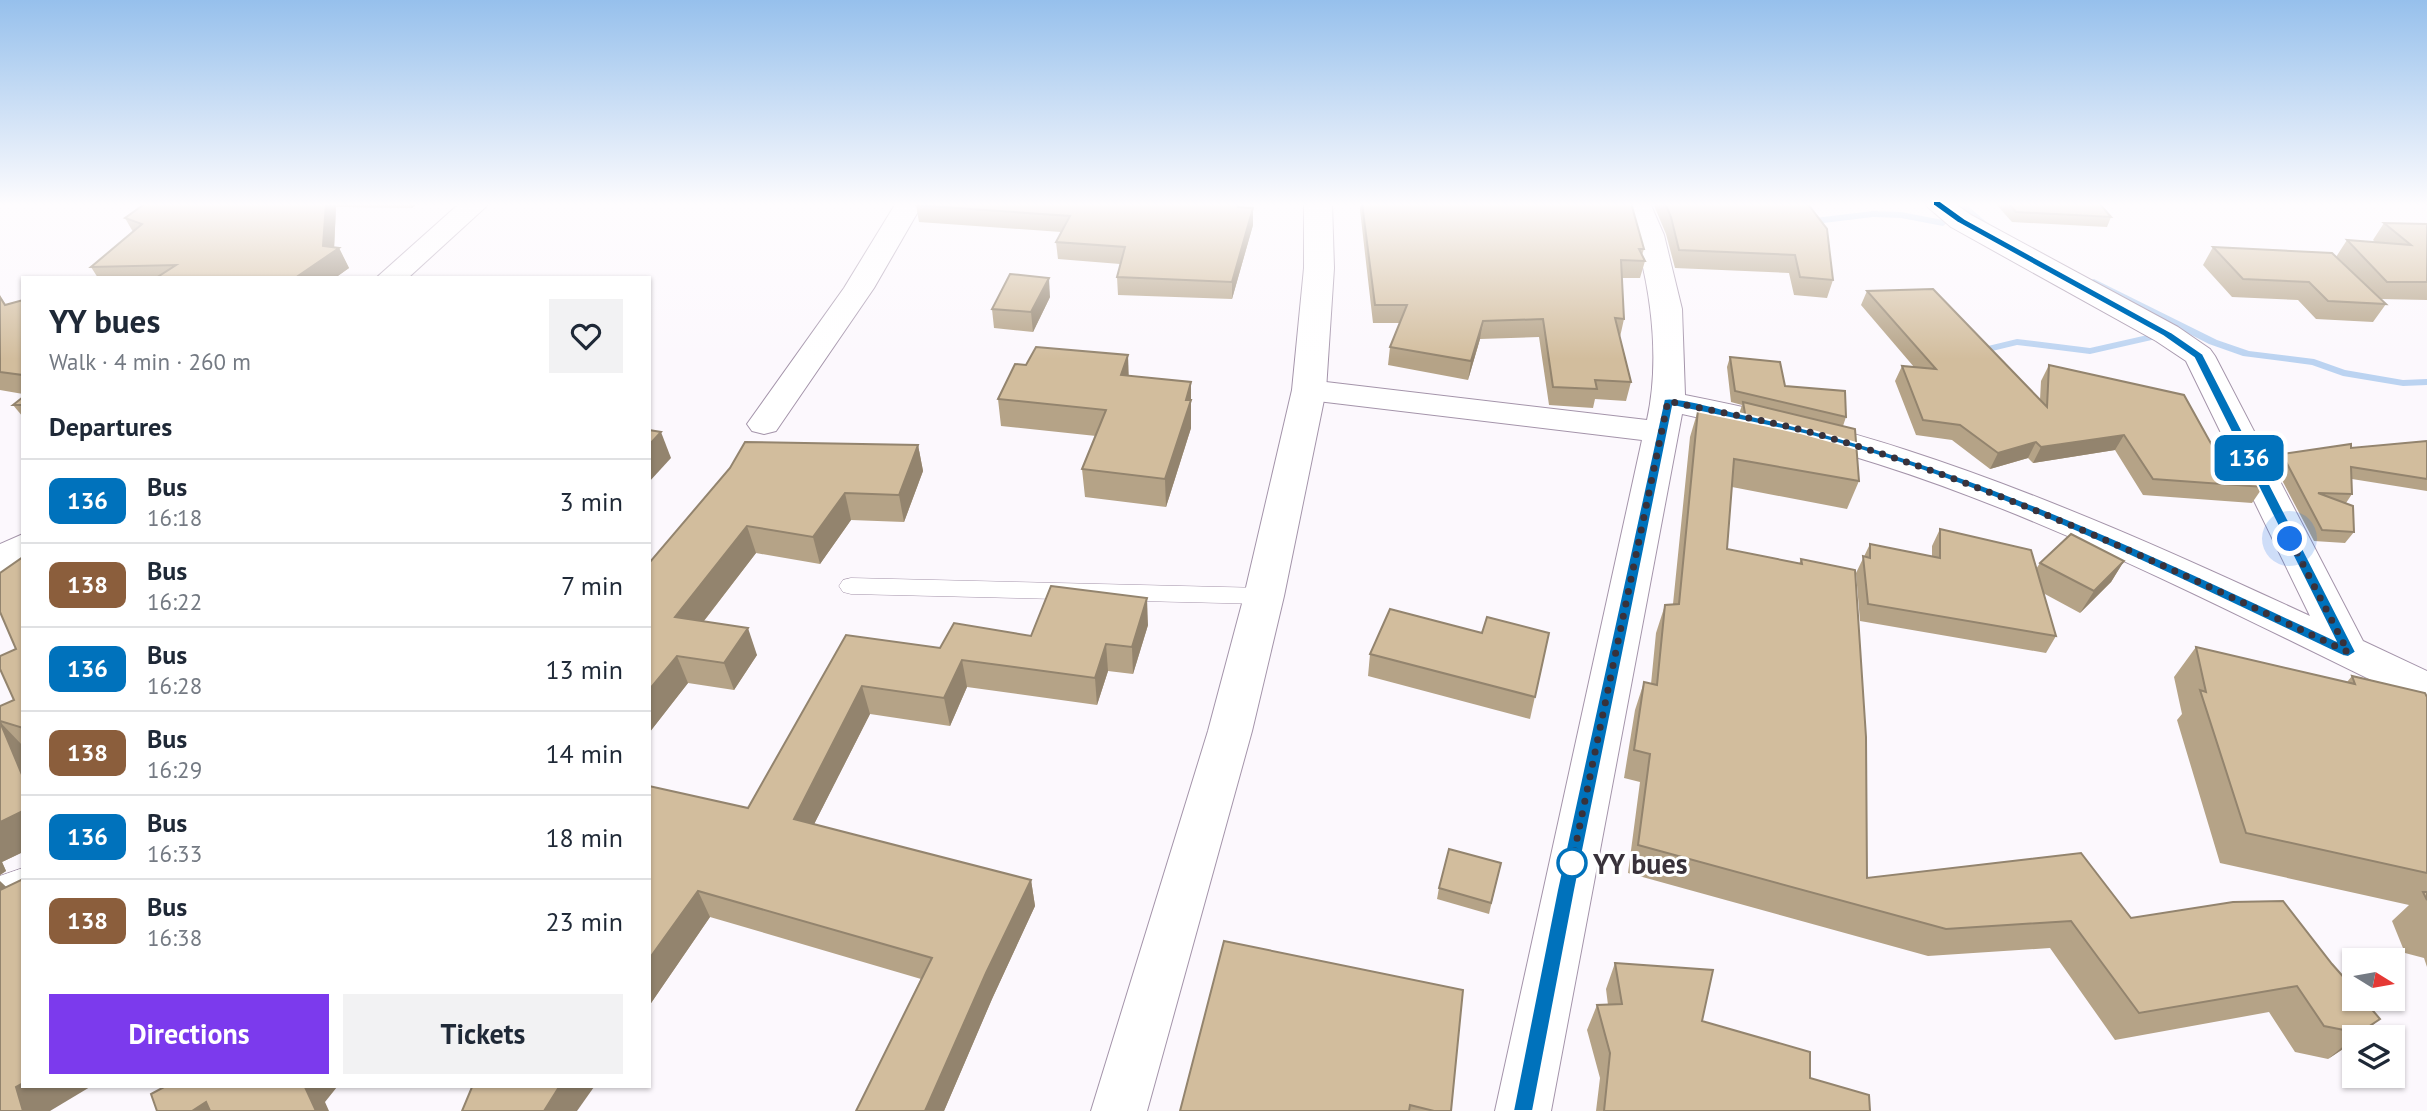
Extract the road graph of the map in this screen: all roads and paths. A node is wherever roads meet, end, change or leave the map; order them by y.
1 (418, 255) edge
2 (880, 255) edge
3 (1319, 255) edge
4 (1655, 255) edge
5 (2023, 255) edge
6 (393, 276) edge
7 (1309, 390) junction
8 (1665, 417) junction
9 (764, 424) dead end
10 (21, 548) edge
11 (0, 562) edge
12 (851, 586) dead end
13 (1264, 596) junction
14 (2348, 652) junction
15 (2427, 689) edge
16 (21, 881) edge
17 (0, 889) edge
18 (1119, 1111) edge
19 (1523, 1111) edge

1 - 6 street
2 - 9 street
3 - 7 street
4 - 8 street
5 - 14 street
7 - 8 street
7 - 13 street
8 - 14 street
8 - 19 street
10 - 11 street
12 - 13 lane
13 - 18 street
14 - 15 street
16 - 17 lane

